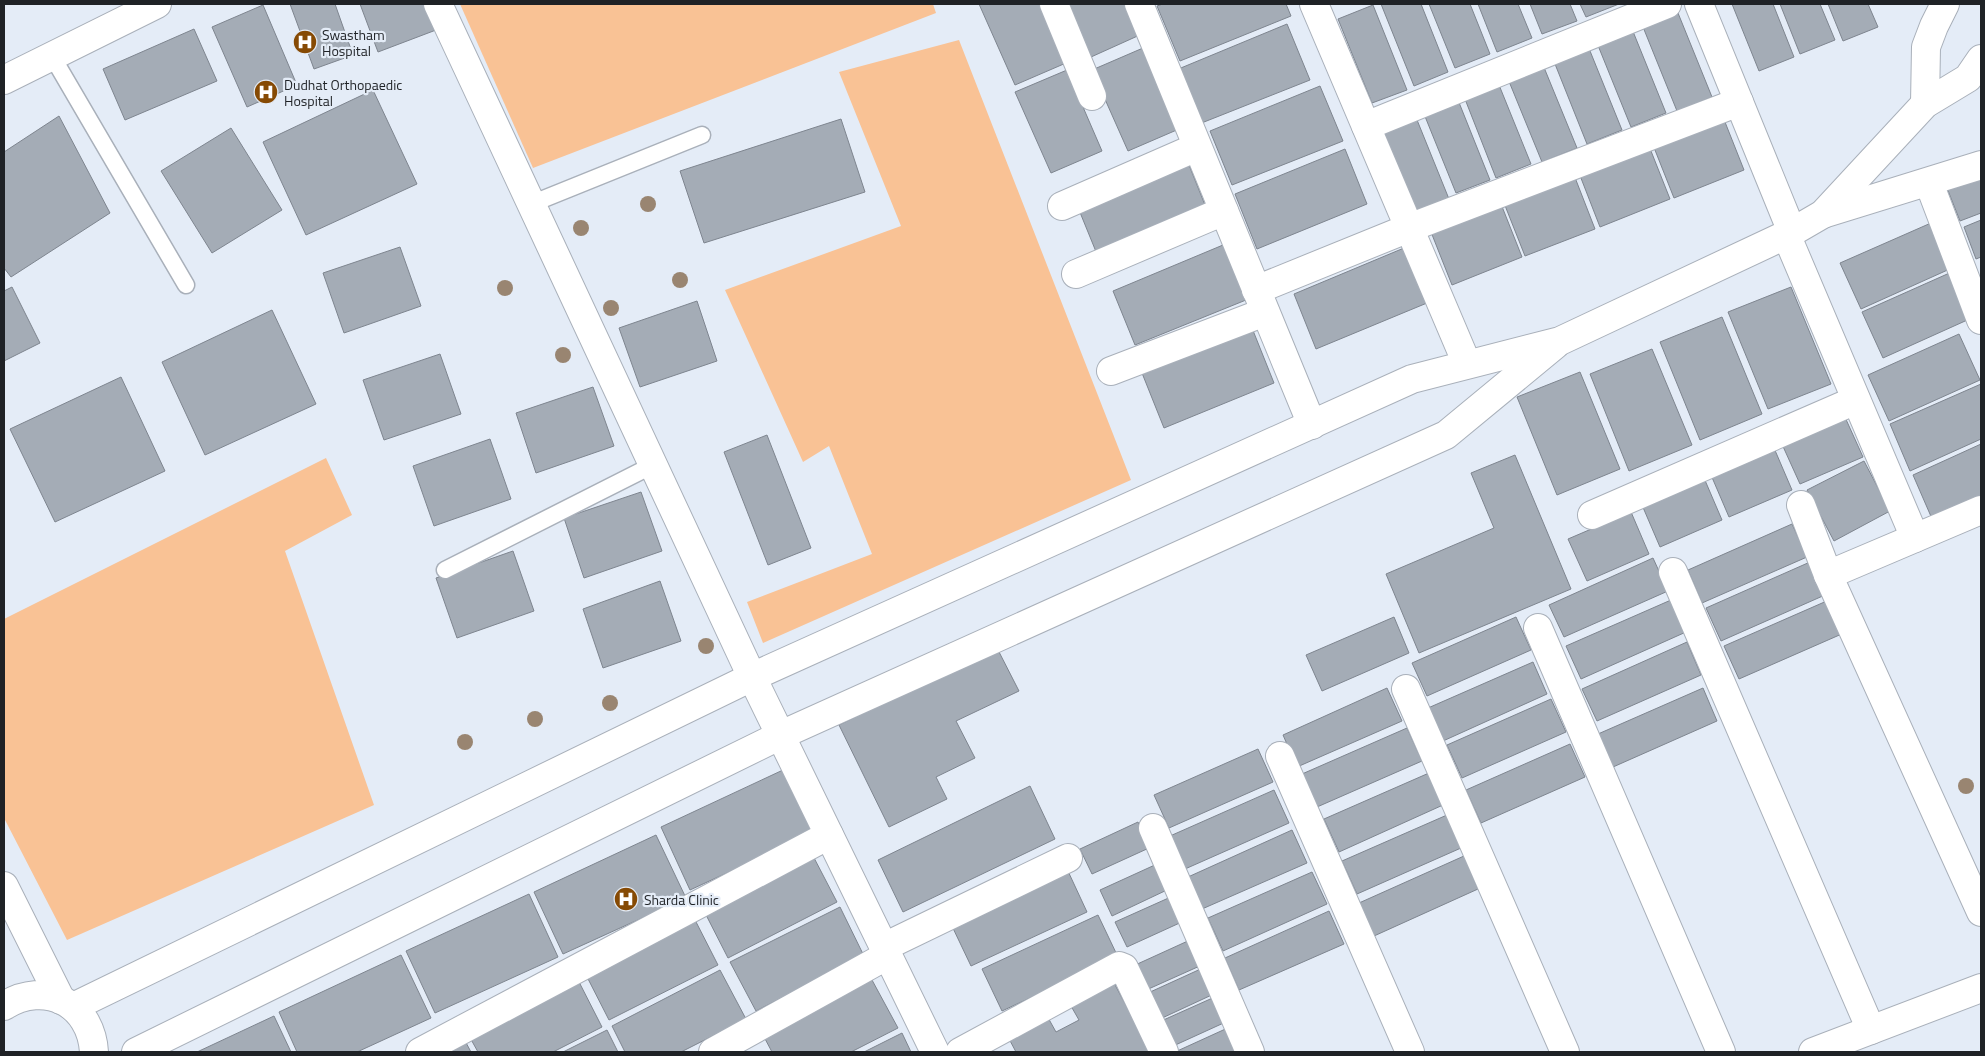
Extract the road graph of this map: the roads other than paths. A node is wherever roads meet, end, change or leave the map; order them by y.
1 (157, 4) edge
2 (438, 4) edge
3 (1054, 4) edge
4 (1139, 4) edge
5 (1316, 4) edge
6 (1667, 4) edge
7 (1699, 4) edge
8 (1945, 4) edge
9 (52, 56) junction
10 (1981, 59) edge
11 (4, 80) edge
12 (1092, 96) dead end
13 (1739, 102) junction
14 (1925, 104) junction
15 (1366, 126) junction
16 (702, 135) dead end
17 (1197, 147) junction
18 (1981, 165) edge
19 (1929, 183) junction
20 (531, 204) junction
21 (1062, 206) dead end
22 (1224, 211) junction
23 (1823, 214) junction
24 (1408, 228) junction
25 (1790, 233) junction
26 (1076, 274) dead end
27 (186, 285) dead end
28 (1261, 301) junction
29 (1981, 320) edge
30 (1560, 341) junction
31 (1467, 364) junction
32 (1111, 371) dead end
33 (1856, 400) junction
34 (1312, 425) junction
35 (653, 465) junction
36 (1801, 505) dead end
37 (1981, 510) edge
38 (1592, 514) dead end
39 (1915, 538) junction
40 (445, 570) dead end
41 (1673, 572) dead end
42 (1828, 575) junction
43 (1538, 628) dead end
44 (752, 676) junction
45 (1406, 688) dead end
46 (781, 736) junction
47 (1280, 756) dead end
48 (1153, 828) dead end
49 (829, 835) junction
50 (1068, 858) dead end
51 (4, 886) edge
52 (1981, 912) edge
53 (886, 951) junction
54 (1981, 988) edge
55 (67, 1004) junction
56 (4, 1006) edge
57 (1871, 1030) junction
58 (94, 1052) edge
59 (136, 1052) edge
60 (420, 1052) edge
61 (713, 1052) edge
62 (935, 1052) edge
63 (960, 1052) edge
64 (1164, 1052) edge
65 (1250, 1052) edge
66 (1410, 1052) edge
67 (1565, 1052) edge
68 (1721, 1052) edge
69 (1814, 1052) edge

1 - 9 street
2 - 20 street
3 - 12 street
4 - 17 street
5 - 15 street
6 - 15 street
7 - 13 street
8 - 14 street
9 - 11 street
9 - 27 lane
10 - 14 street
13 - 24 street
13 - 25 street
14 - 23 street
15 - 24 street
16 - 20 lane
17 - 21 street
17 - 22 street
18 - 19 street
19 - 23 street
19 - 29 street
20 - 35 street
22 - 26 street
22 - 28 street
23 - 25 street
24 - 28 street
24 - 31 street
25 - 30 street
25 - 33 street
28 - 32 street
28 - 34 street
30 - 31 street
30 - 46 street
31 - 34 street
33 - 38 street
33 - 39 street
34 - 44 street
35 - 40 lane
35 - 44 street
36 - 42 street
37 - 39 street
39 - 42 street
41 - 57 street
42 - 52 street
43 - 68 street
44 - 46 street
44 - 55 street
45 - 67 street
46 - 49 street
46 - 59 street
47 - 66 street
48 - 65 street
49 - 53 street
49 - 60 street
50 - 53 street
51 - 55 street
53 - 61 street
53 - 62 street
54 - 57 street
55 - 56 street
55 - 58 street
57 - 69 street
63 - 64 street

